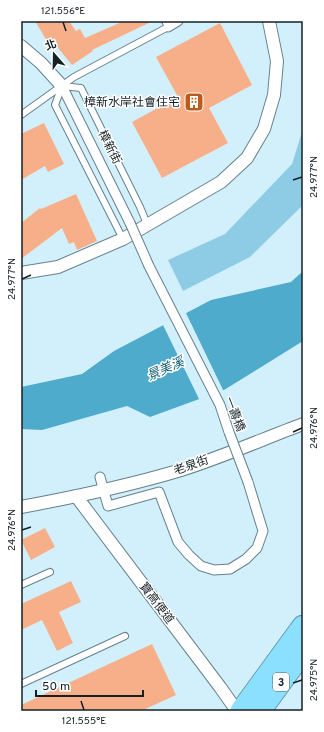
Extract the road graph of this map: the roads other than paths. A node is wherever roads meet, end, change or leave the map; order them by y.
1 (178, 21) edge
2 (269, 21) edge
3 (166, 24) edge
4 (21, 46) edge
5 (62, 86) junction
6 (21, 115) edge
7 (147, 224) junction
8 (123, 239) junction
9 (21, 273) edge
10 (303, 424) edge
11 (100, 477) dead end
12 (104, 491) junction
13 (76, 496) junction
14 (21, 507) edge
15 (50, 572) dead end
16 (21, 585) edge
17 (303, 626) edge
18 (125, 636) dead end
19 (303, 652) edge
20 (21, 684) edge
21 (237, 711) edge
22 (241, 711) edge
23 (260, 711) edge

1 - 3 street
2 - 7 street
3 - 5 lane
4 - 5 street
5 - 6 lane
5 - 7 lane, 樟新街
5 - 8 lane
5 - 12 street, 一壽橋, bridge
7 - 8 street
8 - 9 street
10 - 12 street, 老泉街
11 - 12 street, 一壽橋
12 - 13 street, 老泉街
13 - 14 street, 老泉街
13 - 21 street, 寶高便道
15 - 16 lane
17 - 22 highway
18 - 20 lane
19 - 23 highway, 3

